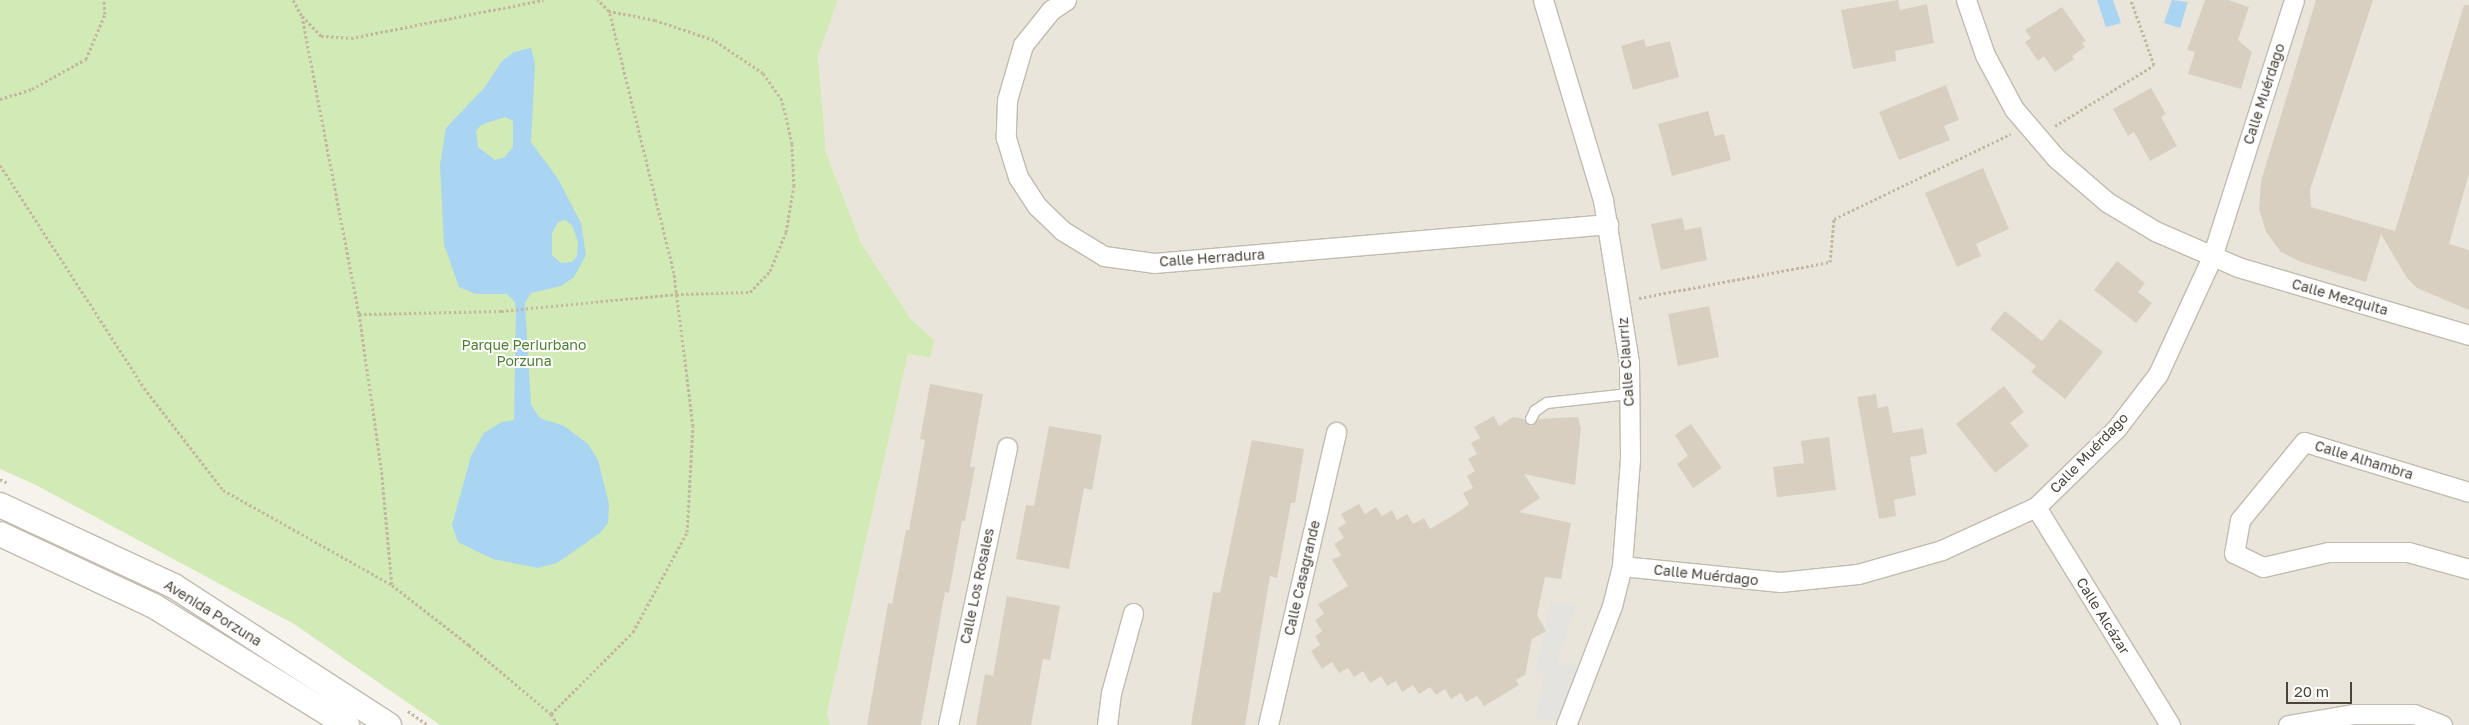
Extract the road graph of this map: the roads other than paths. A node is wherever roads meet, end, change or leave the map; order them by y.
1 (1066, 0) edge
2 (1543, 0) edge
3 (1966, 0) edge
4 (2294, 0) edge
5 (1608, 224) junction
6 (2212, 257) junction
7 (2469, 335) edge
8 (1629, 394) junction
9 (1530, 419) dead end
10 (1336, 432) dead end
11 (1007, 447) dead end
12 (2469, 492) edge
13 (0, 505) edge
14 (2036, 507) junction
15 (0, 534) edge
16 (1622, 566) junction
17 (2469, 569) edge
18 (1133, 613) dead end
19 (347, 725) edge
20 (389, 725) edge
21 (948, 725) edge
22 (1107, 725) edge
23 (1268, 725) edge
24 (1566, 725) edge
25 (2170, 725) edge
26 (2288, 725) edge
27 (2442, 725) edge

1 - 5 street, Calle Herradura
2 - 5 street, Calle Ciaurriz
3 - 6 street, Calle Mezquita
4 - 6 street, Calle Muérdago
5 - 8 street, Calle Ciaurriz
6 - 7 street, Calle Mezquita
6 - 14 street, Calle Muérdago
8 - 9 lane
8 - 16 street, Calle Ciaurriz
10 - 23 street, Calle Casagrande
11 - 21 street, Calle Los Rosales
12 - 17 street, Calle Alhambra
13 - 20 street, Avenida Porzuna
14 - 16 street, Calle Muérdago
14 - 25 street, Calle Alcázar
15 - 19 street, Avenida Porzuna
16 - 24 street, Calle Ciaurriz
18 - 22 street
26 - 27 street

